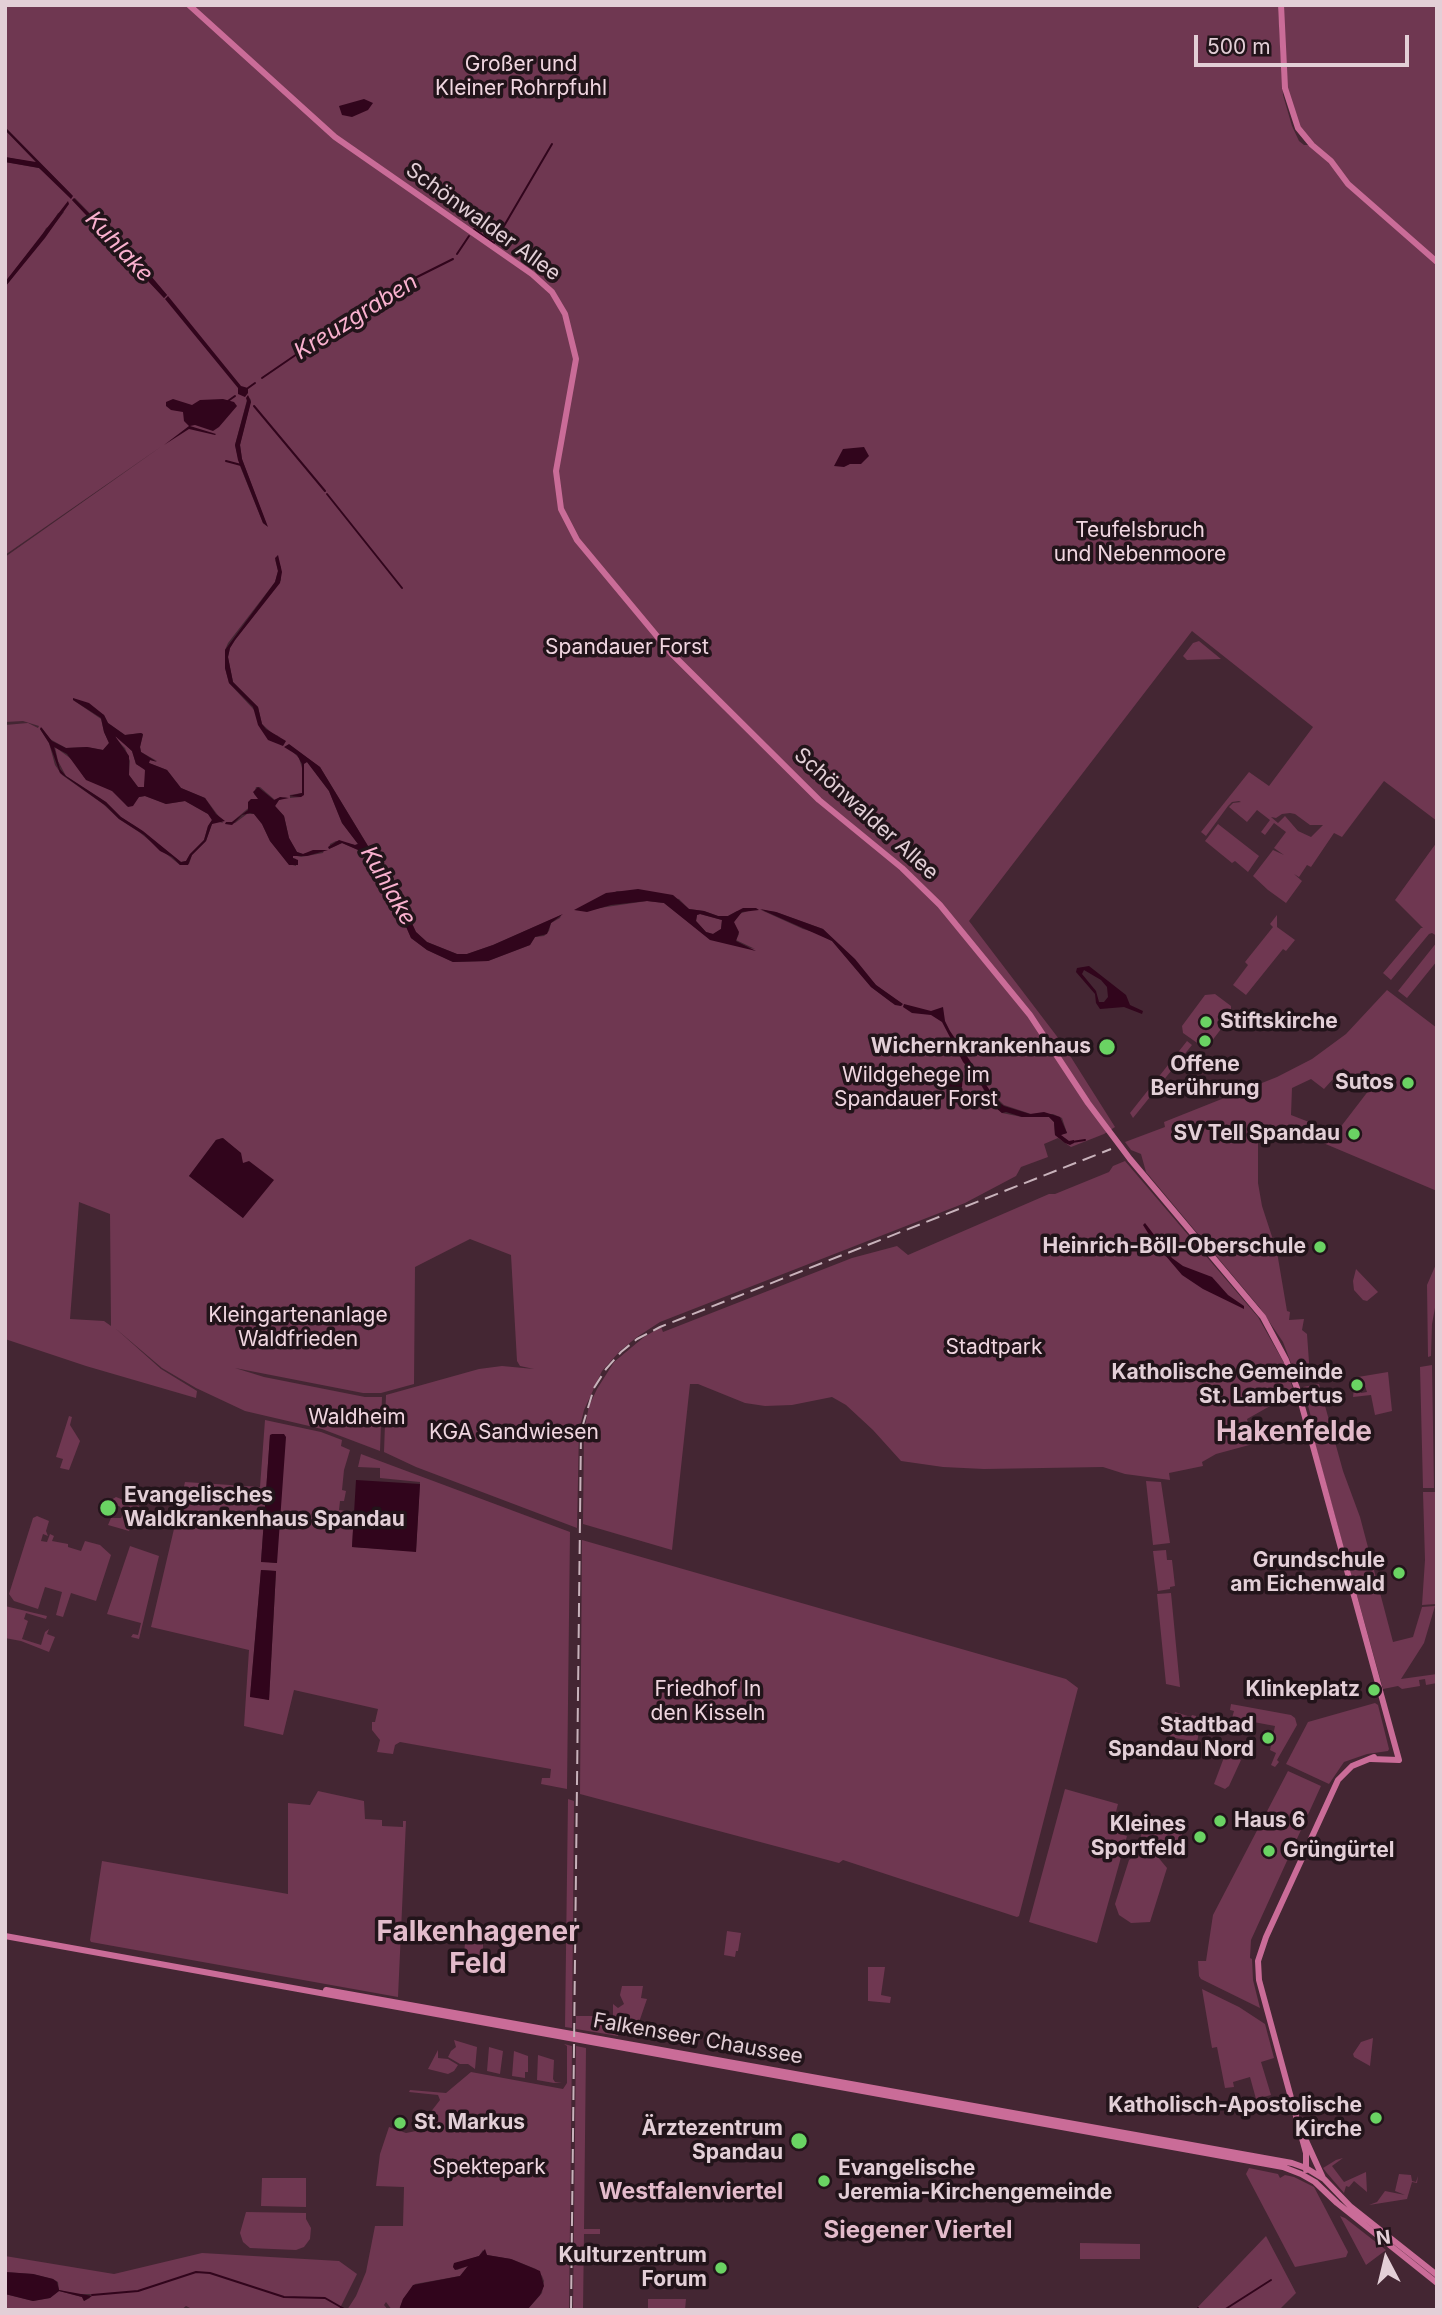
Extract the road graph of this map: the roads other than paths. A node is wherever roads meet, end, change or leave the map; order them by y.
1 (189, 5) edge
2 (1281, 5) edge
3 (1437, 262) edge
4 (5, 1936) edge
5 (1298, 2126) junction
6 (1313, 2159) junction
7 (1308, 2172) junction
8 (1324, 2179) junction
9 (1339, 2200) junction
10 (1437, 2275) edge
11 (1437, 2283) edge

1 - 5 main road, Schönwalder Allee
2 - 3 main road
4 - 7 main road, Falkenseer Chaussee
5 - 6 main road
5 - 7 main road
6 - 7 main road
6 - 8 main road
7 - 8 main road, Falkenseer Chaussee
7 - 9 main road
8 - 9 main road
9 - 10 main road
9 - 11 main road

